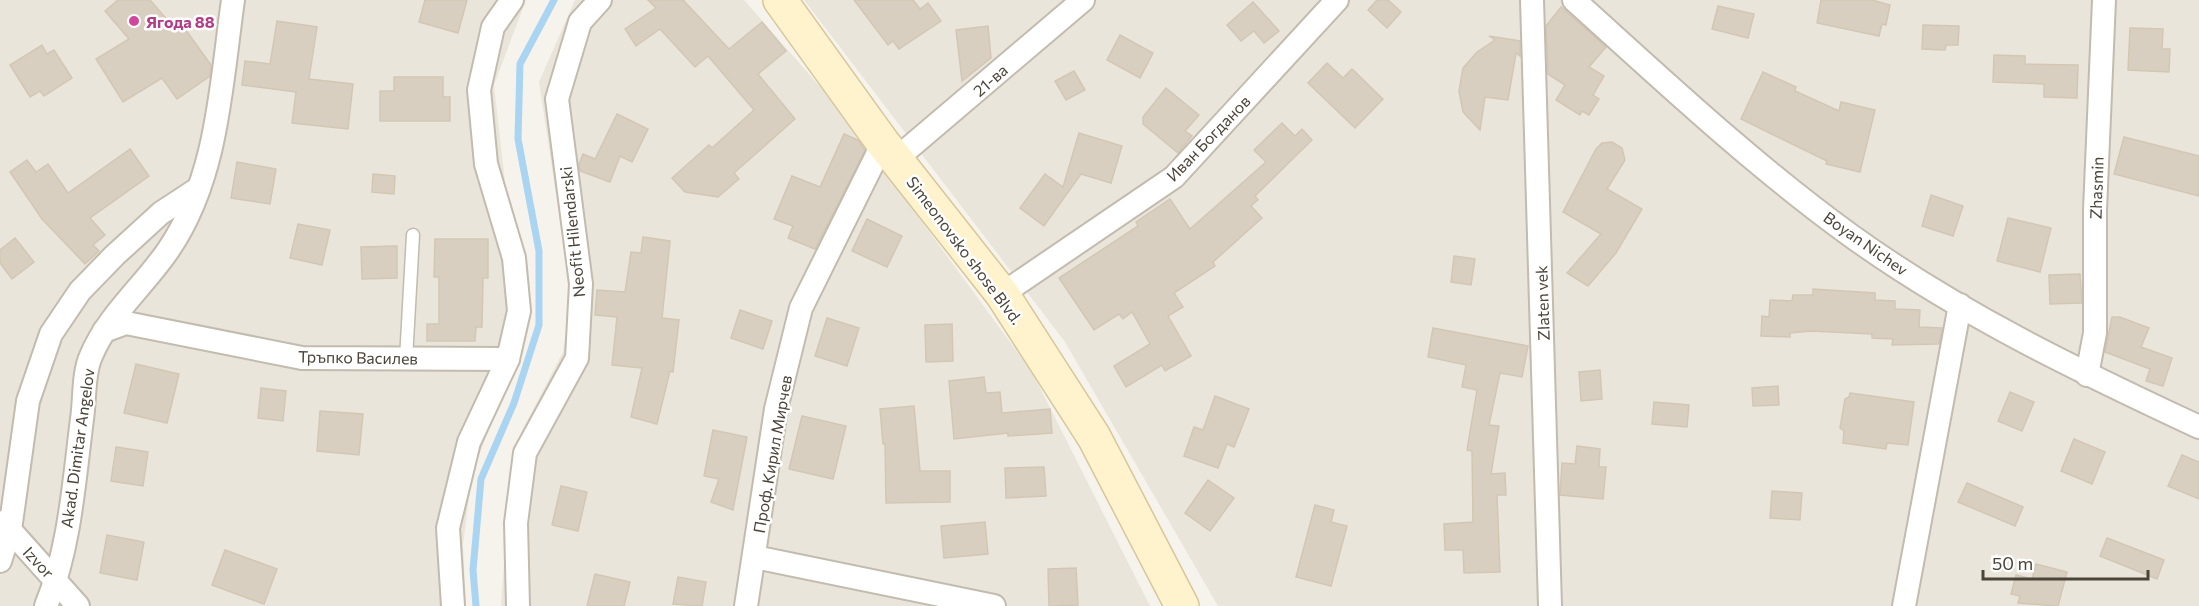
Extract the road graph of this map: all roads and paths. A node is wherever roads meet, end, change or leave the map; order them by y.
1 (233, 0) edge
2 (512, 0) edge
3 (600, 0) edge
4 (780, 0) edge
5 (1083, 0) edge
6 (1337, 0) edge
7 (1532, 0) edge
8 (1574, 0) edge
9 (2104, 0) edge
10 (890, 151) junction
11 (202, 185) junction
12 (412, 235) dead end
13 (1002, 294) junction
14 (1960, 305) junction
15 (104, 331) junction
16 (406, 358) junction
17 (508, 358) junction
18 (2087, 375) junction
19 (2199, 427) edge
20 (5, 524) edge
21 (755, 557) junction
22 (0, 561) edge
23 (57, 581) junction
24 (46, 606) edge
25 (78, 606) edge
26 (453, 606) edge
27 (518, 606) edge
28 (746, 606) edge
29 (994, 606) edge
30 (1182, 606) edge
31 (1550, 606) edge
32 (1904, 606) edge

1 - 11 street, Akad. Dimitar Angelov
2 - 17 street
3 - 27 street, Neofit Hilendarski
4 - 10 street, Simeonovsko shose Blvd.
5 - 10 street, 21-ва
6 - 13 street, Иван Богданов
7 - 31 street, Zlaten vek
8 - 14 street, Boyan Nichev
9 - 18 street, Zhasmin
10 - 13 street, Simeonovsko shose Blvd.
10 - 21 street, Проф. Кирил Мирчев
11 - 15 street, Akad. Dimitar Angelov
11 - 20 street
12 - 16 lane
13 - 30 street, Simeonovsko shose Blvd.
14 - 18 street, Boyan Nichev
14 - 32 street
15 - 16 street, Тръпко Василев
15 - 23 street, Akad. Dimitar Angelov
16 - 17 street, Тръпко Василев
17 - 26 street
18 - 19 street, Boyan Nichev
20 - 22 street
20 - 23 street, Izvor
21 - 28 street, Проф. Кирил Мирчев
21 - 29 street
23 - 24 street, Akad. Dimitar Angelov
23 - 25 street, Izvor

